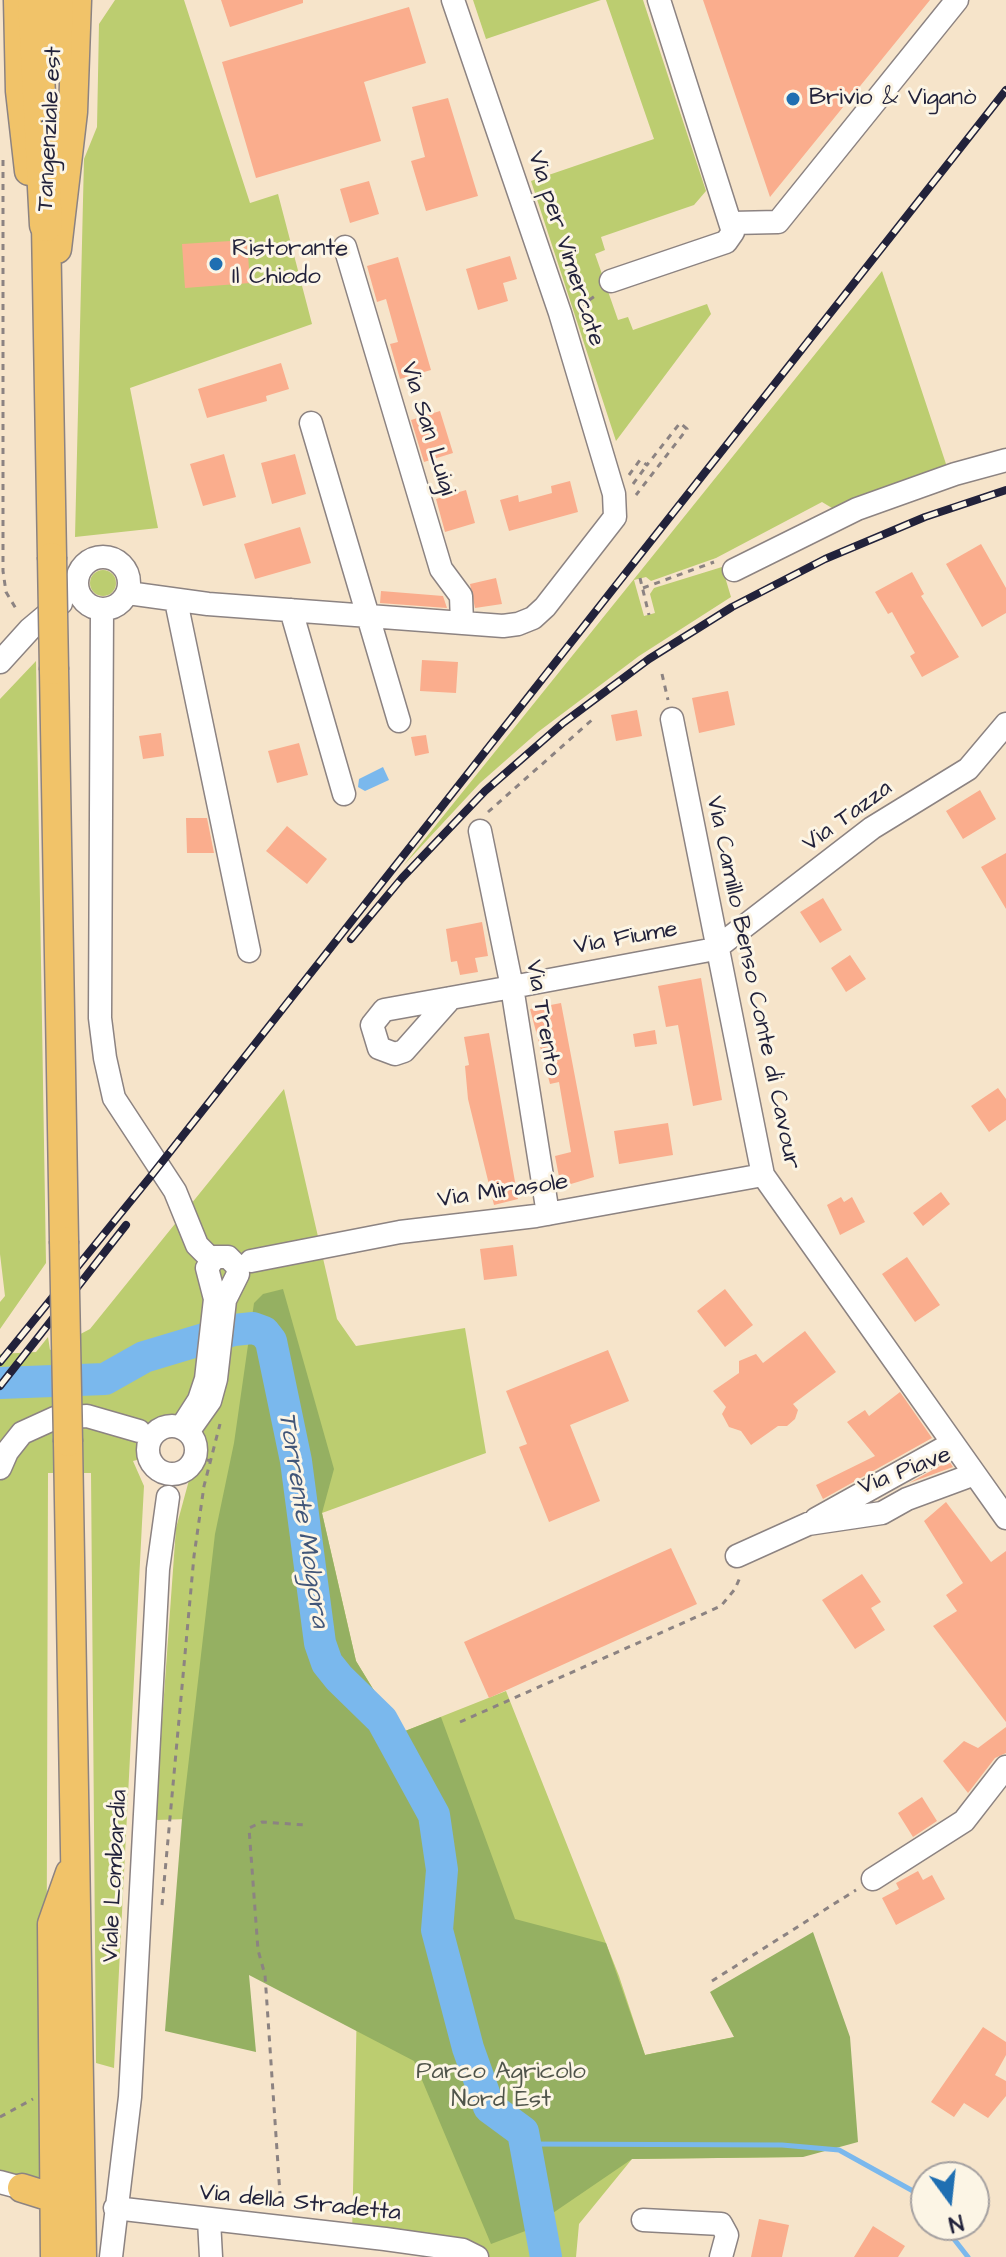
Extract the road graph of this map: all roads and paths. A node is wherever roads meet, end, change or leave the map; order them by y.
1 (18, 0) edge
2 (34, 0) edge
3 (57, 0) edge
4 (77, 0) edge
5 (453, 0) edge
6 (659, 0) edge
7 (957, 0) edge
8 (3, 154) dead end
9 (732, 223) junction
10 (46, 225) junction
11 (345, 247) dead end
12 (611, 281) joint
13 (560, 313) junction
14 (47, 329) junction
15 (311, 423) dead end
16 (1006, 460) edge
17 (647, 465) junction
18 (627, 492) junction
19 (734, 570) dead end
20 (640, 578) dead end
21 (78, 590) junction
22 (128, 593) junction
23 (176, 601) junction
24 (102, 609) junction
25 (291, 610) junction
26 (649, 615) dead end
27 (368, 617) junction
28 (462, 623) junction
29 (30, 629) junction
30 (0, 662) edge
31 (662, 674) dead end
32 (593, 719) dead end
33 (672, 719) joint
34 (399, 721) dead end
35 (1006, 724) edge
36 (344, 794) dead end
37 (480, 831) joint
38 (715, 949) junction
39 (249, 951) dead end
40 (512, 987) junction
41 (451, 998) dead end
42 (763, 1175) junction
43 (548, 1214) junction
44 (232, 1262) junction
45 (221, 1418) dead end
46 (185, 1430) junction
47 (148, 1435) junction
48 (951, 1444) junction
49 (187, 1466) junction
50 (0, 1468) edge
51 (972, 1475) junction
52 (1006, 1518) edge
53 (808, 1524) junction
54 (744, 1555) joint
55 (460, 1722) dead end
56 (1006, 1767) edge
57 (305, 1825) dead end
58 (77, 1854) junction
59 (873, 1879) joint
60 (162, 1906) dead end
61 (712, 1981) dead end
62 (40, 2097) dead end
63 (0, 2117) edge
64 (11, 2185) edge
65 (54, 2198) junction
66 (115, 2208) junction
67 (209, 2220) junction
68 (643, 2220) dead end
69 (282, 2229) junction
70 (55, 2257) edge
71 (82, 2257) edge
72 (111, 2257) edge
73 (211, 2257) edge
74 (477, 2257) edge
75 (721, 2257) edge

1 - 14 main road
2 - 10 highway, Tangenziale est
3 - 10 highway, Tangenziale est
4 - 14 main road
5 - 13 street, Via per Vimercate
6 - 9 street
7 - 9 street
8 - 29 path
9 - 12 street
10 - 14 main road
11 - 28 street, Via San Luigi
12 - 13 path
13 - 18 street, Via per Vimercate
14 - 58 main road, bridge
15 - 27 street
16 - 19 street
17 - 18 path
17 - 18 path
17 - 18 path
18 - 28 street, Via per Vimercate
20 - 26 path
21 - 22 street
21 - 24 street
21 - 29 street
22 - 23 street
22 - 24 street
23 - 25 street
23 - 39 street
24 - 44 street
25 - 27 street
25 - 36 street
27 - 28 street
27 - 34 street
29 - 30 street
31 - 33 path
32 - 37 path
33 - 38 street, Via Camillo Benso Conte di Cavour
35 - 38 street, Via Tazza
37 - 40 street, Via Trento
38 - 40 street, Via Fiume
38 - 42 street, Via Camillo Benso Conte di Cavour
40 - 41 street, Via Fiume
40 - 43 street, Via Trento
42 - 43 street, Via Mirasole
42 - 48 street, Via Camillo Benso Conte di Cavour
43 - 44 street, Via Mirasole
44 - 46 street
45 - 49 path
46 - 47 street
46 - 49 street
47 - 49 street
47 - 50 street
48 - 51 street, Via Camillo Benso Conte di Cavour
48 - 53 street, Via Piave
49 - 60 path
49 - 66 street, Viale Lombardia
51 - 52 street, Via Camillo Benso Conte di Cavour
51 - 53 street, Via Piave
53 - 54 street, Via Piave
54 - 55 path
56 - 59 street
57 - 69 path
58 - 65 main road
58 - 71 main road
59 - 61 path
62 - 63 path
64 - 65 main road
65 - 70 main road
66 - 67 street, Via della Stradetta
66 - 72 street, Viale Lombardia
67 - 69 street, Via della Stradetta
67 - 73 street
68 - 75 street
69 - 74 street, Via della Stradetta

